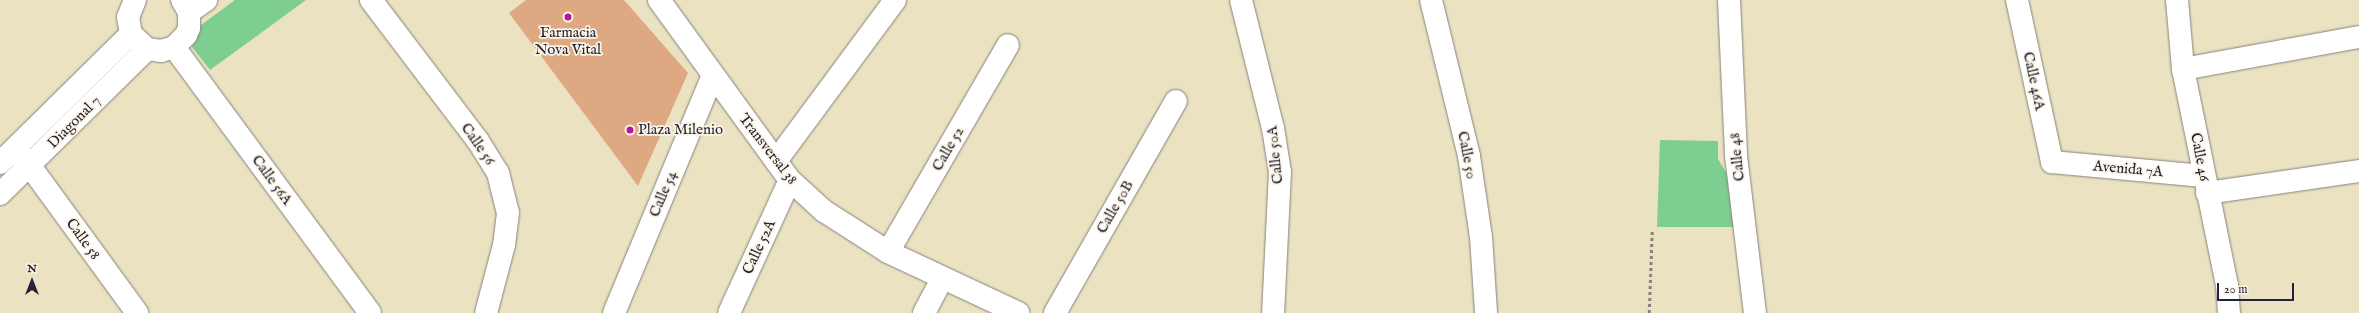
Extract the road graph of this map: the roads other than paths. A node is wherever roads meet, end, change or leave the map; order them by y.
1 (135, 0) edge
2 (371, 0) edge
3 (659, 0) edge
4 (895, 0) edge
5 (1241, 0) edge
6 (1431, 0) edge
7 (1729, 0) edge
8 (2017, 0) edge
9 (2177, 0) edge
10 (192, 4) edge
11 (131, 34) junction
12 (2359, 37) edge
13 (1008, 45) dead end
14 (174, 47) junction
15 (146, 49) junction
16 (2183, 69) junction
17 (713, 76) junction
18 (1176, 100) dead end
19 (7, 157) edge
20 (776, 161) junction
21 (2052, 162) joint
22 (30, 166) junction
23 (2359, 171) edge
24 (790, 180) junction
25 (2205, 185) junction
26 (0, 194) edge
27 (888, 252) junction
28 (942, 279) junction
29 (137, 313) edge
30 (370, 313) edge
31 (486, 313) edge
32 (614, 313) edge
33 (729, 313) edge
34 (924, 313) edge
35 (1018, 313) edge
36 (1054, 313) edge
37 (1273, 313) edge
38 (1486, 313) edge
39 (1756, 313) edge
40 (2229, 313) edge

1 - 11 street
2 - 31 street, Calle 56
3 - 17 street, Transversal 38
4 - 20 street
5 - 37 street, Calle 50A
6 - 38 street, Calle 50
7 - 39 street, Calle 48
8 - 21 street, Calle 46A
9 - 16 street, Calle 46
10 - 14 street
11 - 15 street
11 - 19 street, Diagonal 7
12 - 16 street
13 - 27 street, Calle 52
14 - 15 street
14 - 30 street, Calle 56A
15 - 22 street, Diagonal 7
16 - 25 street, Calle 46
17 - 20 street, Transversal 38
17 - 32 street, Calle 54
18 - 36 street, Calle 50B
19 - 22 street, Calle 58
20 - 24 street, Transversal 38
21 - 25 street, Avenida 7A
22 - 26 street, Diagonal 7
22 - 29 street, Calle 58
23 - 25 street, Avenida 7A
24 - 27 street, Transversal 38
24 - 33 street, Calle 52A
25 - 40 street, Calle 46
27 - 28 street, Transversal 38
28 - 34 street
28 - 35 street, Transversal 38

